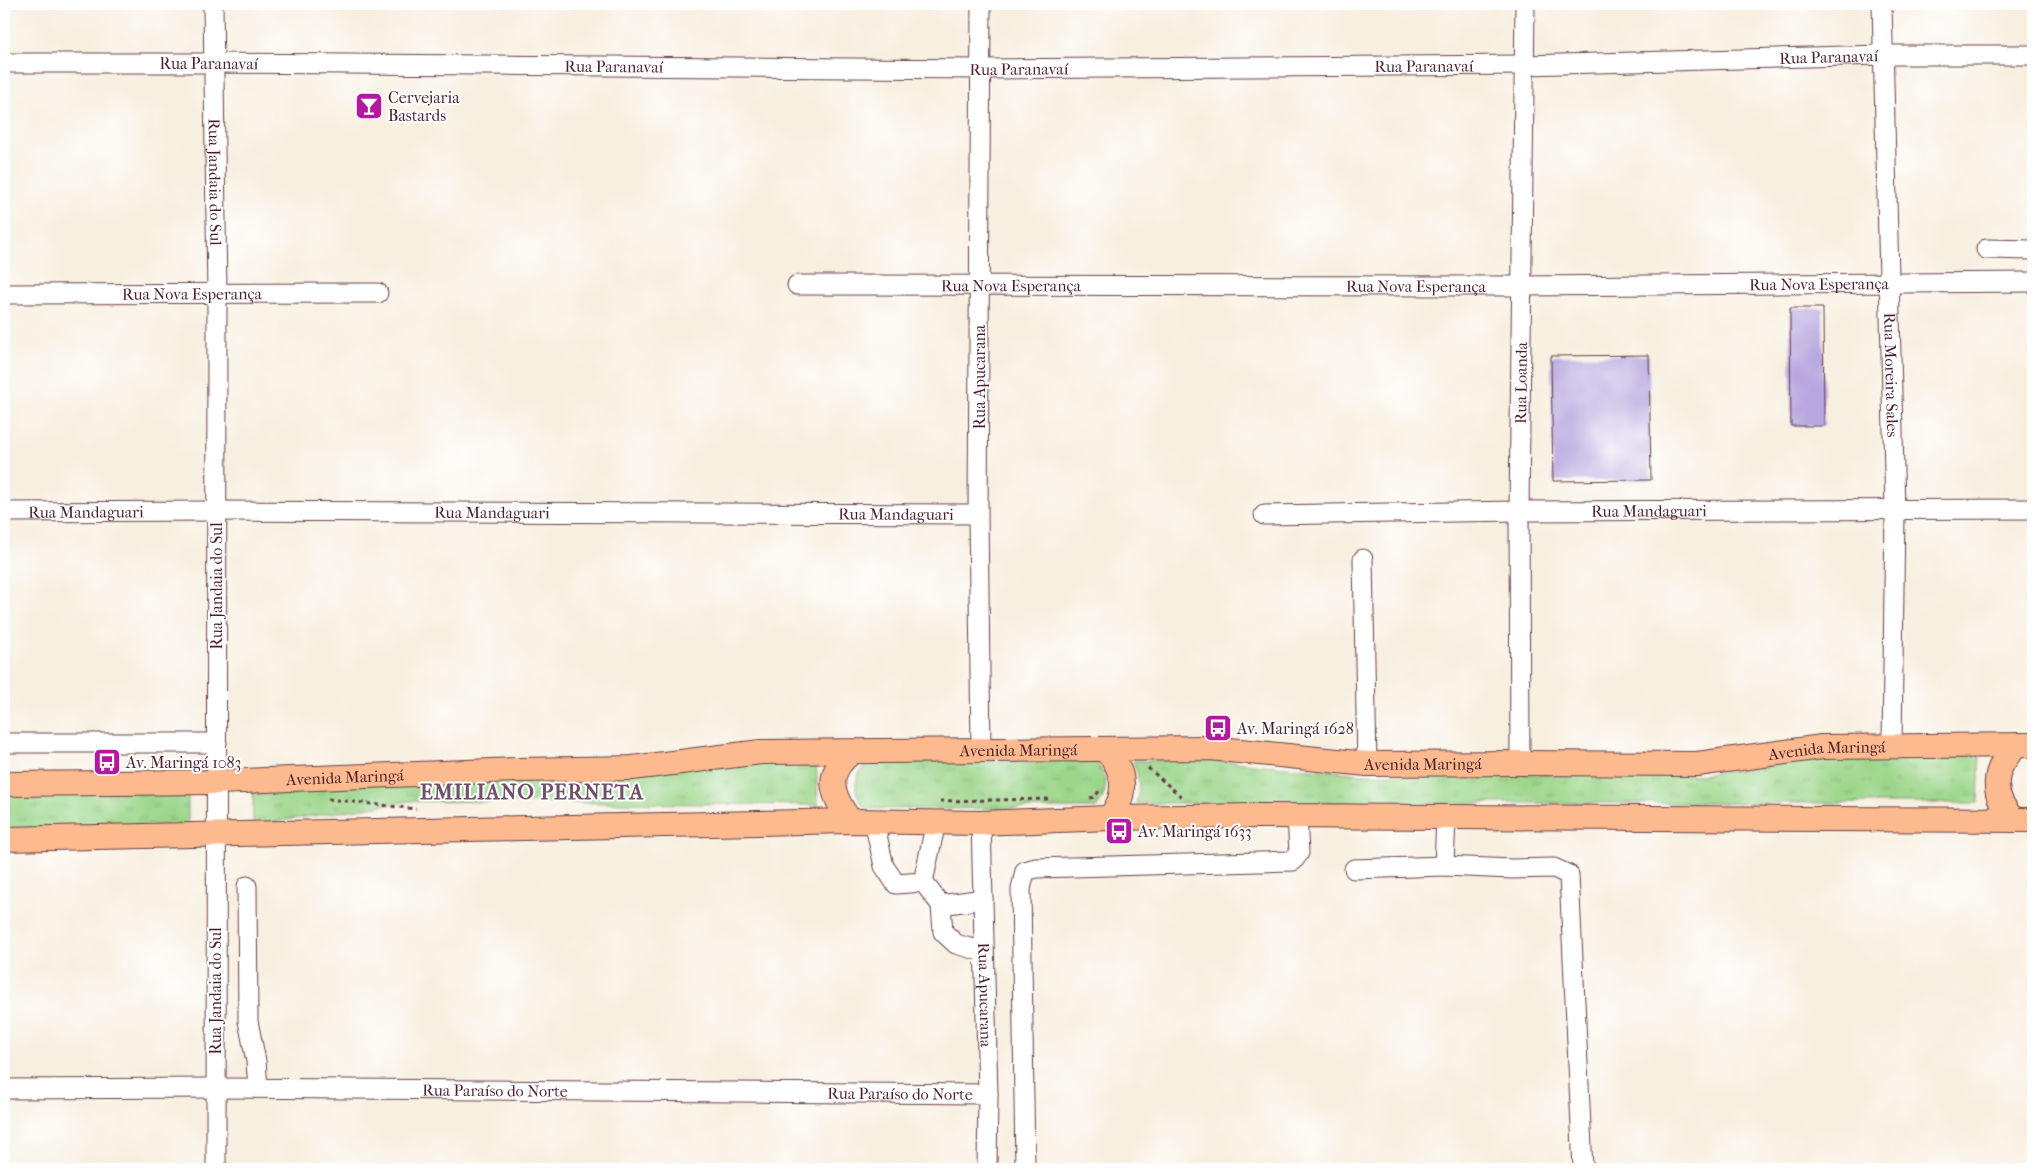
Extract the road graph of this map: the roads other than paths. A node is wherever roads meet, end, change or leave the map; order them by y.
1 (213, 4) edge
2 (981, 4) edge
3 (1525, 4) edge
4 (1882, 4) edge
5 (1883, 55) junction
6 (2033, 55) edge
7 (4, 63) edge
8 (214, 63) junction
9 (1525, 65) junction
10 (980, 69) junction
11 (1986, 249) dead end
12 (2033, 250) edge
13 (2033, 282) edge
14 (1890, 284) junction
15 (797, 285) dead end
16 (979, 286) junction
17 (1522, 286) junction
18 (378, 293) dead end
19 (4, 294) edge
20 (217, 294) junction
21 (2033, 509) edge
22 (1895, 510) junction
23 (216, 511) junction
24 (1519, 511) junction
25 (4, 512) edge
26 (978, 514) junction
27 (1264, 515) dead end
28 (1363, 559) dead end
29 (4, 742) edge
30 (217, 743) junction
31 (2026, 745) edge
32 (1892, 746) junction
33 (981, 750) junction
34 (1105, 750) junction
35 (852, 752) junction
36 (1520, 763) junction
37 (1367, 764) junction
38 (217, 782) junction
39 (4, 784) edge
40 (934, 812) junction
41 (1297, 816) junction
42 (1446, 817) junction
43 (1109, 818) junction
44 (2024, 820) edge
45 (850, 821) junction
46 (874, 822) junction
47 (981, 822) junction
48 (216, 835) junction
49 (4, 839) edge
50 (1444, 866) junction
51 (1354, 869) dead end
52 (923, 882) junction
53 (247, 886) dead end
54 (983, 899) junction
55 (941, 905) junction
56 (984, 952) junction
57 (215, 1088) junction
58 (258, 1088) junction
59 (4, 1089) edge
60 (988, 1094) junction
61 (216, 1169) edge
62 (987, 1169) edge
63 (1025, 1169) edge
64 (1583, 1169) edge

1 - 8 street, Rua Jandaia do Sul
2 - 10 street, Rua Apucarana
3 - 9 street, Rua Loanda
4 - 5 street, Rua Moreira Sales
5 - 6 street, Rua Paranavaí
5 - 9 street, Rua Paranavaí
5 - 14 street, Rua Moreira Sales
7 - 8 street, Rua Paranavaí
8 - 10 street, Rua Paranavaí
8 - 20 street, Rua Jandaia do Sul
9 - 10 street, Rua Paranavaí
9 - 17 street, Rua Loanda
10 - 16 street, Rua Apucarana
11 - 12 street
13 - 14 street, Rua Nova Esperança
14 - 17 street, Rua Nova Esperança
14 - 22 street, Rua Moreira Sales
15 - 16 street, Rua Nova Esperança
16 - 17 street, Rua Nova Esperança
16 - 26 street, Rua Apucarana
17 - 24 street, Rua Loanda
18 - 20 street, Rua Nova Esperança
19 - 20 street, Rua Nova Esperança
20 - 23 street, Rua Jandaia do Sul
21 - 22 street, Rua Mandaguari
22 - 24 street, Rua Mandaguari
22 - 32 street, Rua Moreira Sales
23 - 25 street, Rua Mandaguari
23 - 26 street, Rua Mandaguari
23 - 30 street, Rua Jandaia do Sul
24 - 27 street, Rua Mandaguari
24 - 36 street, Rua Loanda
26 - 33 street, Rua Apucarana
28 - 37 street
29 - 30 street
30 - 38 street, Rua Jandaia do Sul
31 - 32 main road, Avenida Maringá
31 - 44 main road
32 - 36 main road, Avenida Maringá
33 - 34 main road, Avenida Maringá
33 - 35 main road, Avenida Maringá
34 - 37 main road, Avenida Maringá
34 - 43 main road
35 - 38 main road, Avenida Maringá
35 - 45 main road
36 - 37 main road, Avenida Maringá
38 - 39 main road, Avenida Maringá
38 - 48 street, Rua Jandaia do Sul
40 - 46 main road
40 - 47 main road
40 - 52 street
41 - 42 main road
41 - 43 main road
41 - 63 street
42 - 44 main road
42 - 50 street
43 - 47 main road
45 - 46 main road
45 - 48 main road
46 - 52 street
47 - 54 street, Rua Apucarana
48 - 49 main road
48 - 57 street, Rua Jandaia do Sul
50 - 51 street
50 - 64 street
52 - 55 street
53 - 58 street
54 - 55 street
54 - 56 street, Rua Apucarana
55 - 56 street
56 - 60 street, Rua Apucarana
57 - 58 street, Rua Paraíso do Norte
57 - 59 street, Rua Paraíso do Norte
57 - 61 street, Rua Jandaia do Sul
58 - 60 street, Rua Paraíso do Norte
60 - 62 street, Rua Apucarana

